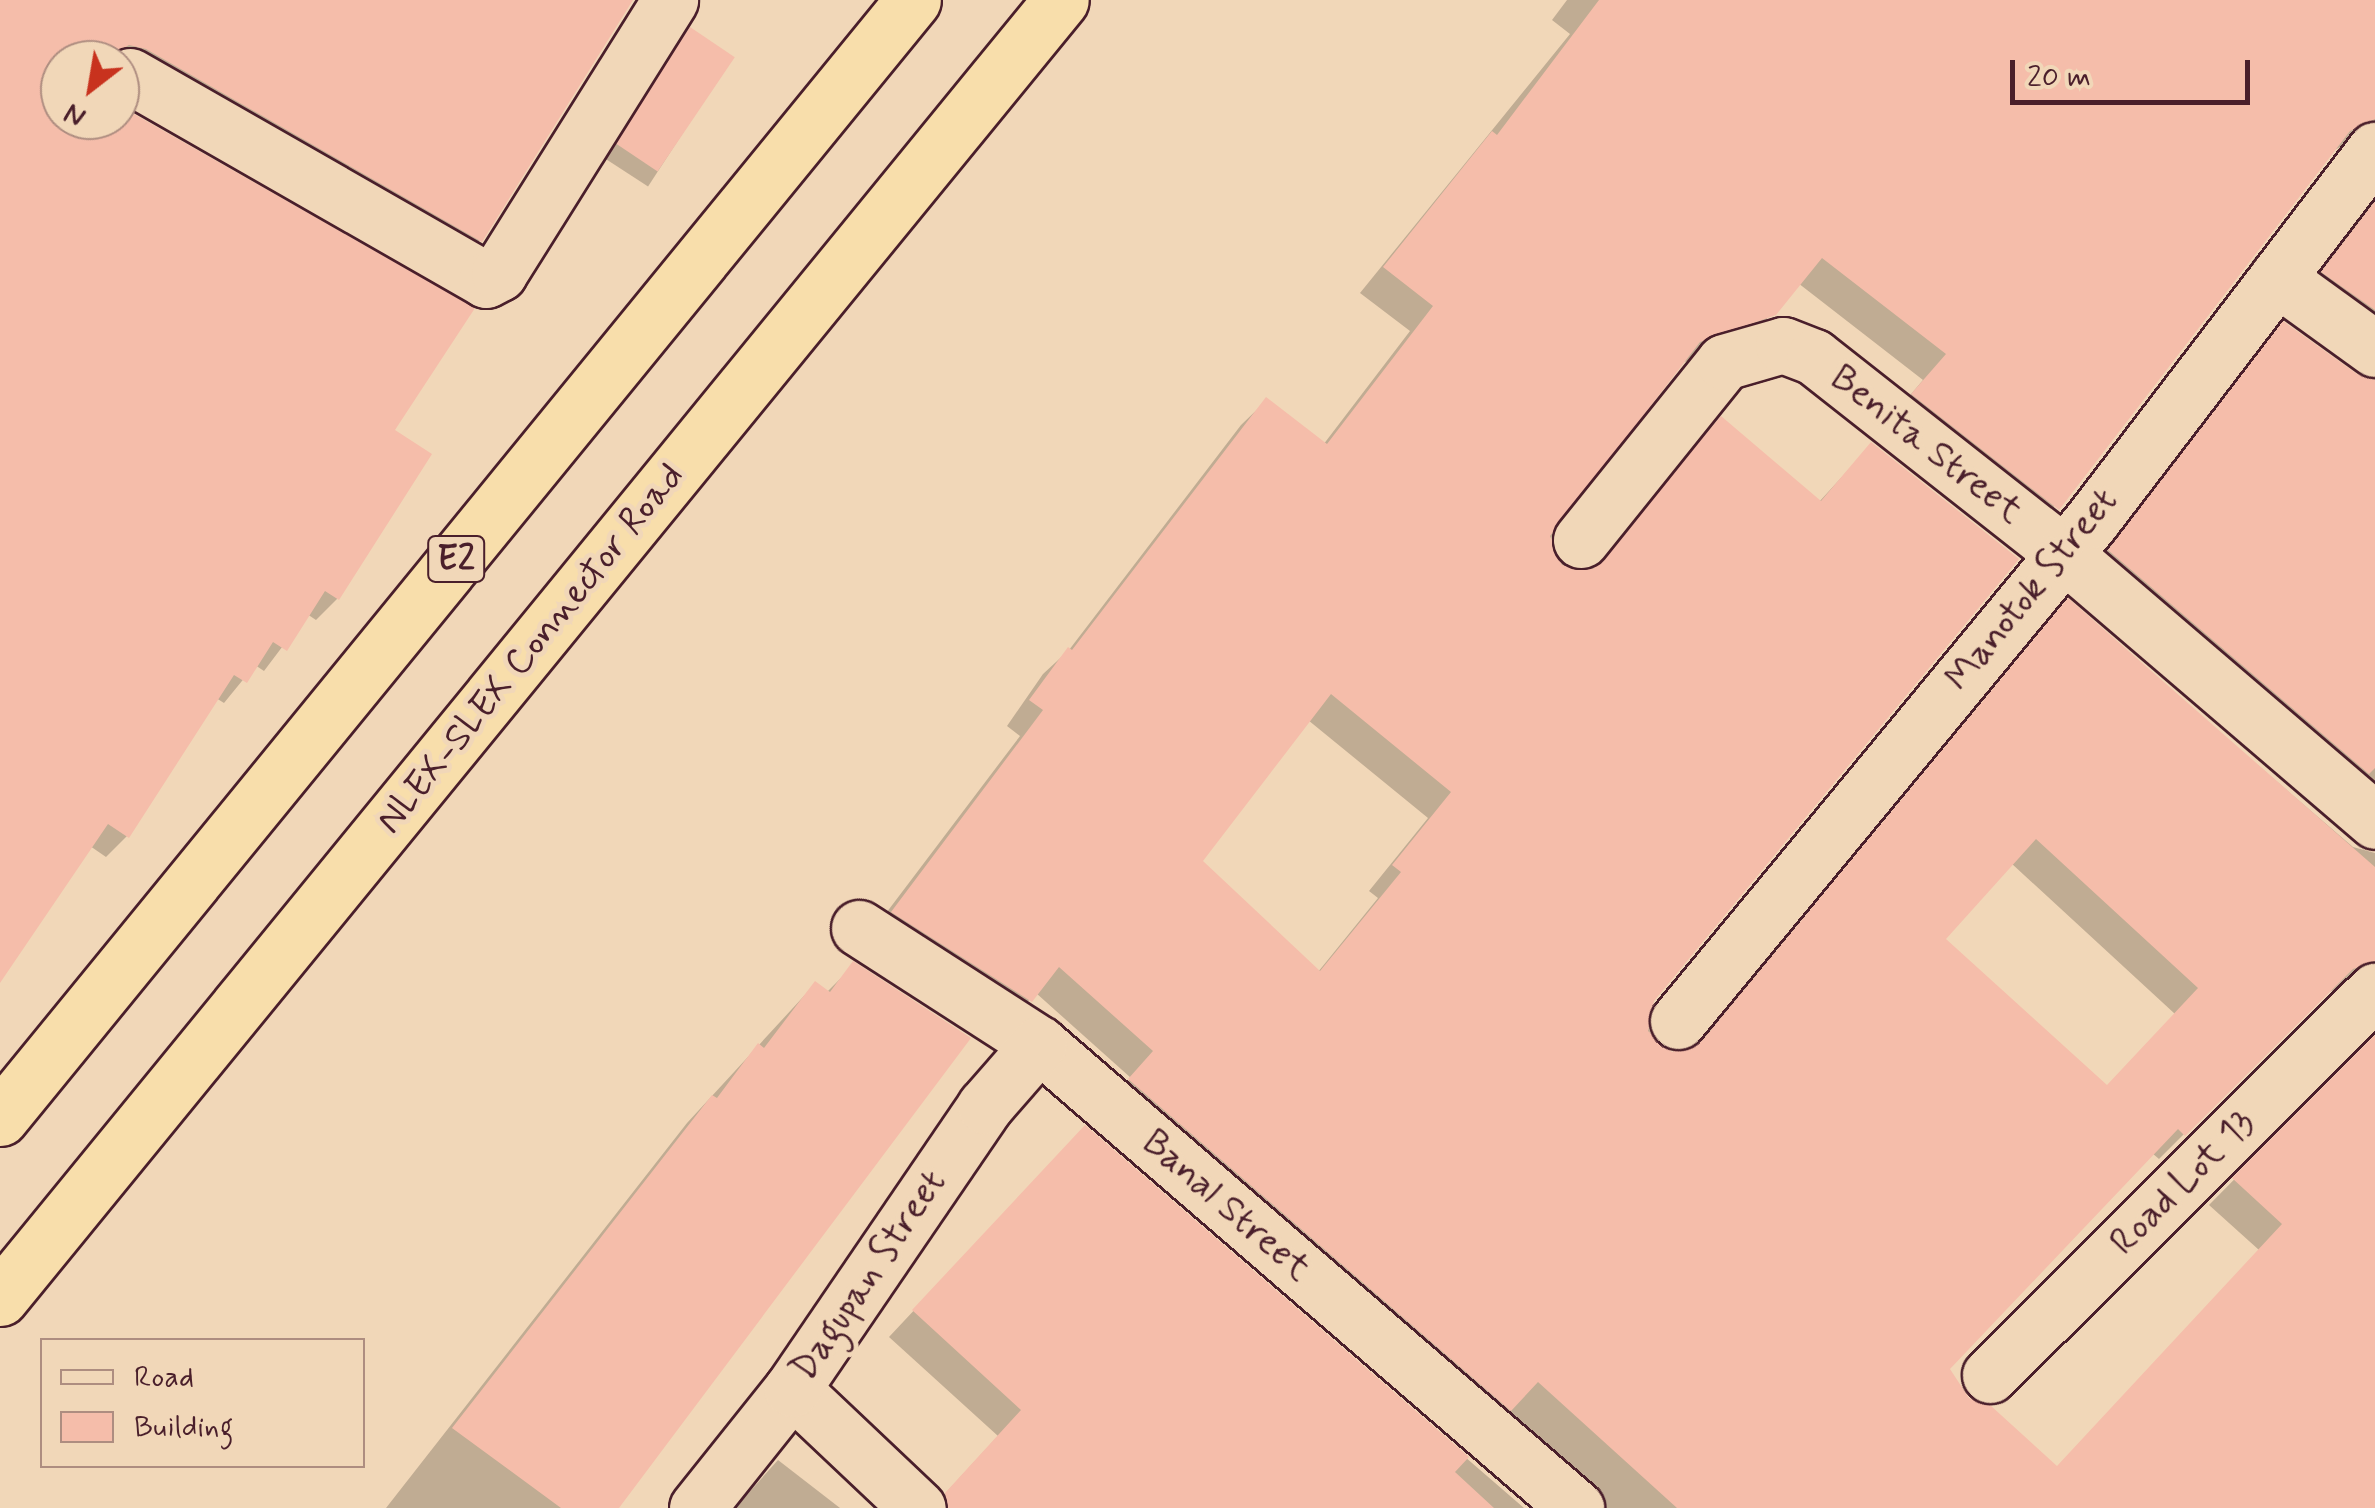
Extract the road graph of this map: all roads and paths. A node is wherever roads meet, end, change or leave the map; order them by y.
1 (670, 0) edge
2 (913, 0) edge
3 (1061, 0) edge
4 (140, 82) edge
5 (2375, 150) edge
6 (2277, 278) junction
7 (2375, 350) edge
8 (1581, 540) dead end
9 (2064, 554) junction
10 (2375, 821) edge
11 (859, 928) dead end
12 (2375, 991) edge
13 (1678, 1021) dead end
14 (1039, 1044) junction
15 (0, 1118) edge
16 (0, 1298) edge
17 (1990, 1375) dead end
18 (792, 1389) junction
19 (697, 1508) edge
20 (918, 1508) edge
21 (1576, 1508) edge

1 - 4 street
2 - 15 highway, E2
3 - 16 highway, NLEX-SLEX Connector Road
5 - 6 street, Manotok Street
6 - 7 street
6 - 9 street, Manotok Street
8 - 9 street, Benita Street
9 - 10 street, Benita Street
9 - 13 street, Manotok Street
11 - 14 street, Banal Street
12 - 17 street, Road Lot 13
14 - 18 street, Dagupan Street
14 - 21 street, Banal Street
18 - 19 street, Dagupan Street
18 - 20 street

